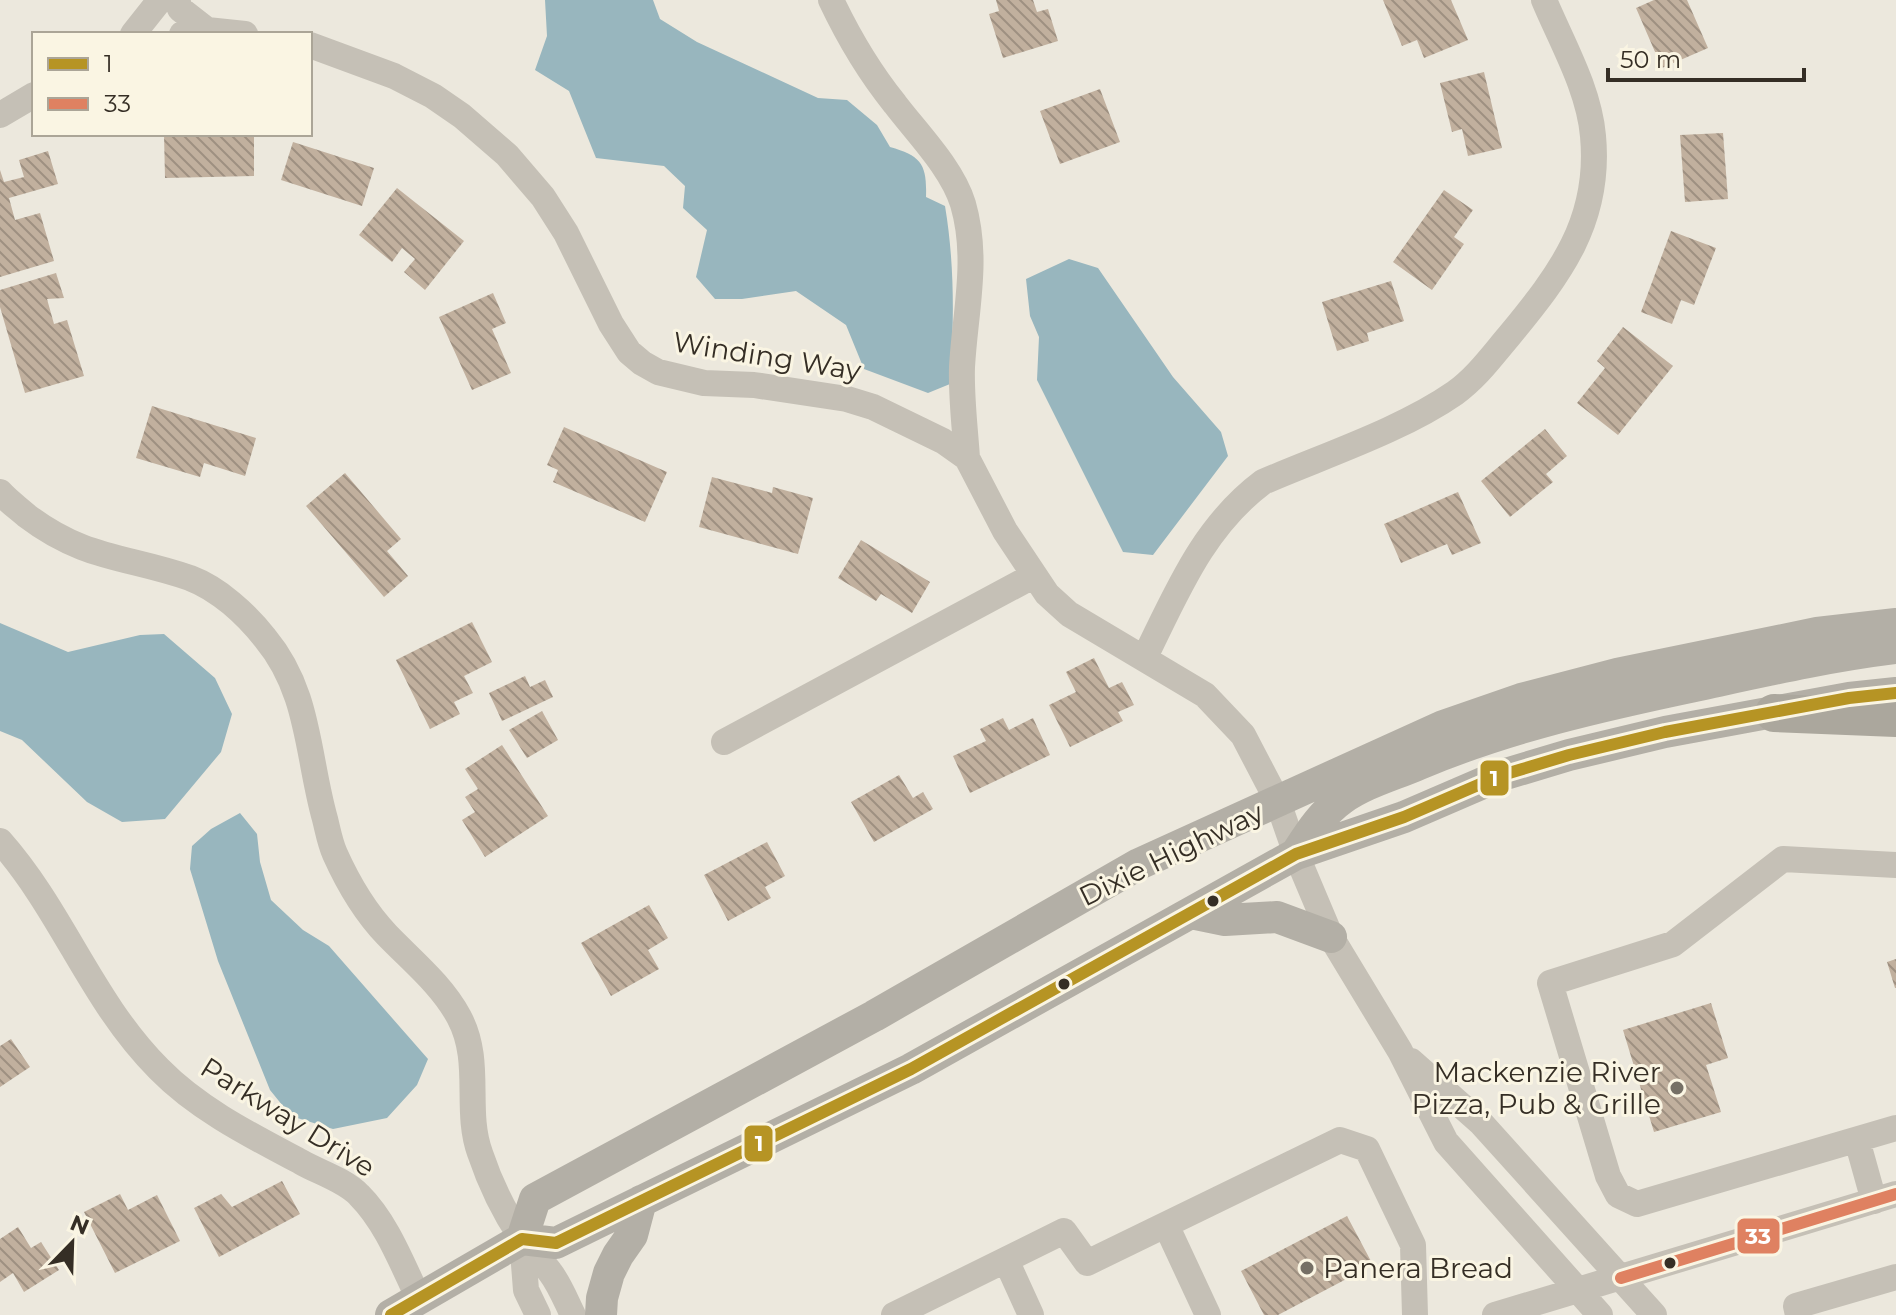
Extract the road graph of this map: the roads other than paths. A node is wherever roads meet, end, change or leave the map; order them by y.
1 (160, 0) edge
2 (177, 0) edge
3 (831, 0) edge
4 (1544, 0) edge
5 (135, 32) edge
6 (195, 32) edge
7 (312, 46) edge
8 (32, 96) edge
9 (0, 115) edge
10 (967, 458) junction
11 (0, 492) edge
12 (1033, 576) junction
13 (1896, 624) edge
14 (1896, 648) edge
15 (1145, 657) junction
16 (1896, 693) edge
17 (1774, 713) junction
18 (1896, 718) edge
19 (724, 742) dead end
20 (1278, 802) junction
21 (0, 841) edge
22 (1296, 854) junction
23 (1896, 865) edge
24 (1191, 913) junction
25 (1331, 937) junction
26 (1400, 1051) junction
27 (1896, 1128) edge
28 (1857, 1140) junction
29 (1885, 1198) edge
30 (641, 1201) junction
31 (1167, 1227) junction
32 (522, 1239) junction
33 (1006, 1260) junction
34 (1896, 1277) edge
35 (1621, 1278) junction
36 (1576, 1289) junction
37 (400, 1312) edge
38 (538, 1315) edge
39 (573, 1315) edge
40 (601, 1315) edge
41 (894, 1315) edge
42 (1031, 1315) edge
43 (1208, 1315) edge
44 (1415, 1315) edge
45 (1495, 1315) edge
46 (1600, 1315) edge
47 (1654, 1315) edge
48 (1798, 1315) edge

1 - 5 street
2 - 6 street
3 - 10 street
4 - 15 street
7 - 10 street, Winding Way
8 - 9 street
10 - 12 street, Winding Way
11 - 32 street
12 - 15 street, Winding Way
12 - 19 street
13 - 20 main road, Dixie Highway
14 - 22 main road
15 - 20 street, Winding Way
16 - 17 main road, Dixie Highway
17 - 18 highway
17 - 22 main road, Dixie Highway
20 - 22 street, Winding Way
20 - 32 main road, Dixie Highway
21 - 37 street, Parkway Drive
22 - 24 main road, Dixie Highway
22 - 25 street, Winding Way
23 - 28 street
24 - 25 main road
24 - 30 main road, Dixie Highway
25 - 26 street, Winding Way
26 - 35 street
26 - 36 street
27 - 28 street
28 - 29 street
29 - 35 street
30 - 32 main road, Dixie Highway
30 - 40 main road
31 - 33 street
31 - 43 street
31 - 44 street
32 - 37 main road
32 - 38 street
32 - 39 street
33 - 41 street
33 - 42 street
34 - 48 street
35 - 36 street
35 - 47 street
36 - 45 street
36 - 46 street

